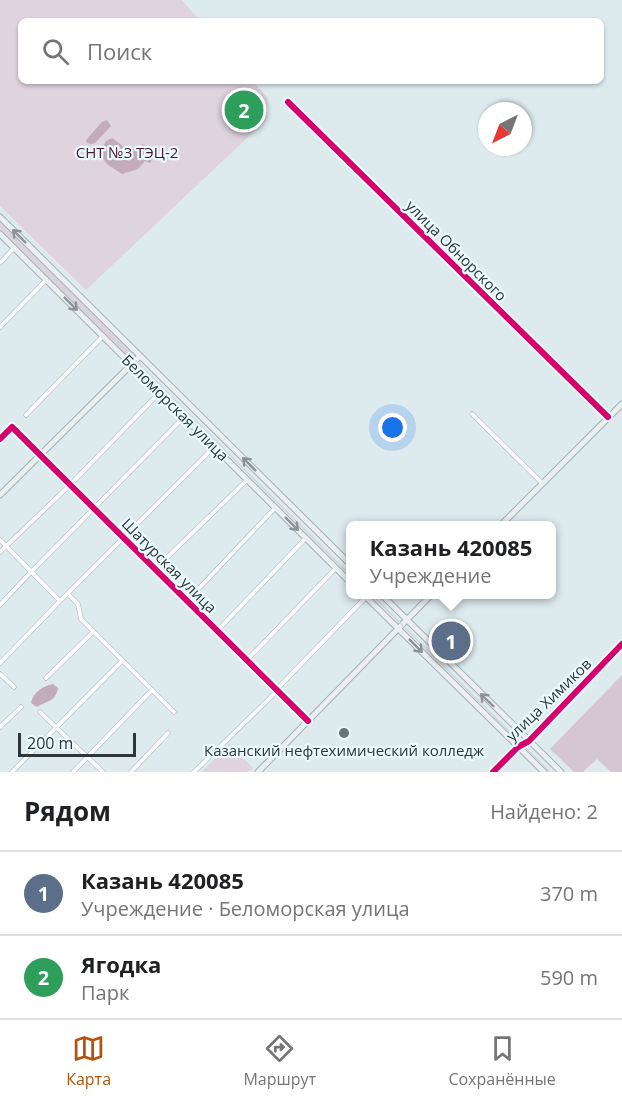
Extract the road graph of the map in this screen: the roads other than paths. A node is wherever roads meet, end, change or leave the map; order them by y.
1 (288, 102) dead end
2 (0, 217) edge
3 (0, 234) edge
4 (14, 248) junction
5 (0, 263) edge
6 (46, 280) junction
7 (0, 327) edge
8 (103, 336) junction
9 (140, 356) junction
10 (131, 364) junction
11 (160, 392) junction
12 (621, 408) edge
13 (472, 414) dead end
14 (26, 415) dead end
15 (184, 417) junction
16 (608, 417) junction
17 (0, 439) edge
18 (214, 447) junction
19 (40, 455) junction
20 (247, 479) junction
21 (542, 483) junction
22 (70, 485) junction
23 (276, 490) junction
24 (0, 495) edge
25 (267, 499) junction
26 (276, 508) junction
27 (94, 509) junction
28 (504, 521) edge
29 (124, 538) junction
30 (306, 538) junction
31 (0, 540) edge
32 (6, 546) junction
33 (0, 552) edge
34 (346, 559) edge
35 (336, 568) junction
36 (155, 569) junction
37 (32, 572) junction
38 (346, 577) edge
39 (68, 593) junction
40 (361, 599) edge
41 (367, 599) edge
42 (386, 599) edge
43 (427, 599) edge
44 (60, 601) junction
45 (187, 601) junction
46 (0, 605) edge
47 (407, 621) junction
48 (398, 629) junction
49 (217, 631) junction
50 (93, 632) junction
51 (622, 644) edge
52 (247, 660) junction
53 (122, 661) junction
54 (0, 663) edge
55 (0, 674) edge
56 (46, 678) dead end
57 (14, 687) dead end
58 (152, 690) junction
59 (276, 690) junction
60 (21, 707) dead end
61 (40, 712) dead end
62 (174, 712) dead end
63 (308, 721) junction
64 (0, 728) edge
65 (56, 728) junction
66 (168, 733) dead end
67 (529, 741) junction
68 (518, 747) junction
69 (88, 757) junction
70 (12, 772) edge
71 (73, 772) edge
72 (103, 772) edge
73 (131, 772) edge
74 (194, 772) edge
75 (258, 772) edge
76 (492, 772) edge
77 (544, 772) edge
78 (561, 772) edge

1 - 16 street, улица Обнорского
9 -> 2 main road, Беломорская улица
3 - 4 main road, Беломорская улица
4 - 5 street
4 - 6 main road, Беломорская улица
6 - 7 street
6 -> 8 main road, Беломорская улица
8 - 10 main road, Беломорская улица
8 - 14 street
9 - 10 main road
23 -> 9 main road, Беломорская улица
10 - 11 main road, Беломорская улица
10 - 19 main road
11 - 15 main road, Беломорская улица
11 - 22 street
12 - 16 main road
13 - 21 street
15 - 18 main road, Беломорская улица
15 - 27 street
16 - 21 main road
17 - 19 street, Шатурская улица
18 - 20 main road, Беломорская улица
18 - 29 street
19 - 22 street, Шатурская улица
19 - 24 main road
20 - 25 main road, Беломорская улица
20 - 36 street
21 - 28 main road
22 - 27 street, Шатурская улица
22 - 32 street
23 - 25 main road
23 - 34 main road, Беломорская улица
25 - 26 main road, Беломорская улица
26 -> 30 main road, Беломорская улица
26 - 45 street
27 - 29 street, Шатурская улица
27 - 37 street
29 - 36 street, Шатурская улица
29 - 39 street
30 - 35 main road, Беломорская улица
30 - 49 street
31 - 32 street
32 - 33 street
32 - 37 street
35 - 38 main road, Беломорская улица
35 - 52 street
36 - 45 street, Шатурская улица
37 - 44 street
37 - 46 street
39 - 44 street
39 - 50 street
40 - 59 street
41 - 48 main road
42 - 47 main road
43 - 47 main road
44 - 54 street
45 - 49 street, Шатурская улица
47 - 48 main road
67 -> 47 main road
48 - 63 main road
48 -> 68 main road
49 - 52 street, Шатурская улица
50 - 53 street
50 - 56 street
51 - 67 main road, улица Химиков
52 - 59 street, Шатурская улица
53 - 58 street
53 - 65 street
55 - 57 street
58 - 62 street
58 - 69 street
59 - 63 street, Шатурская улица
59 - 74 street
60 - 64 street
61 - 65 street
63 - 75 main road
65 - 69 street
65 - 70 street
66 - 73 street
67 - 68 main road, улица Химиков
67 - 78 main road
68 - 76 main road, улица Химиков
68 - 77 main road
69 - 71 street
69 - 72 street

